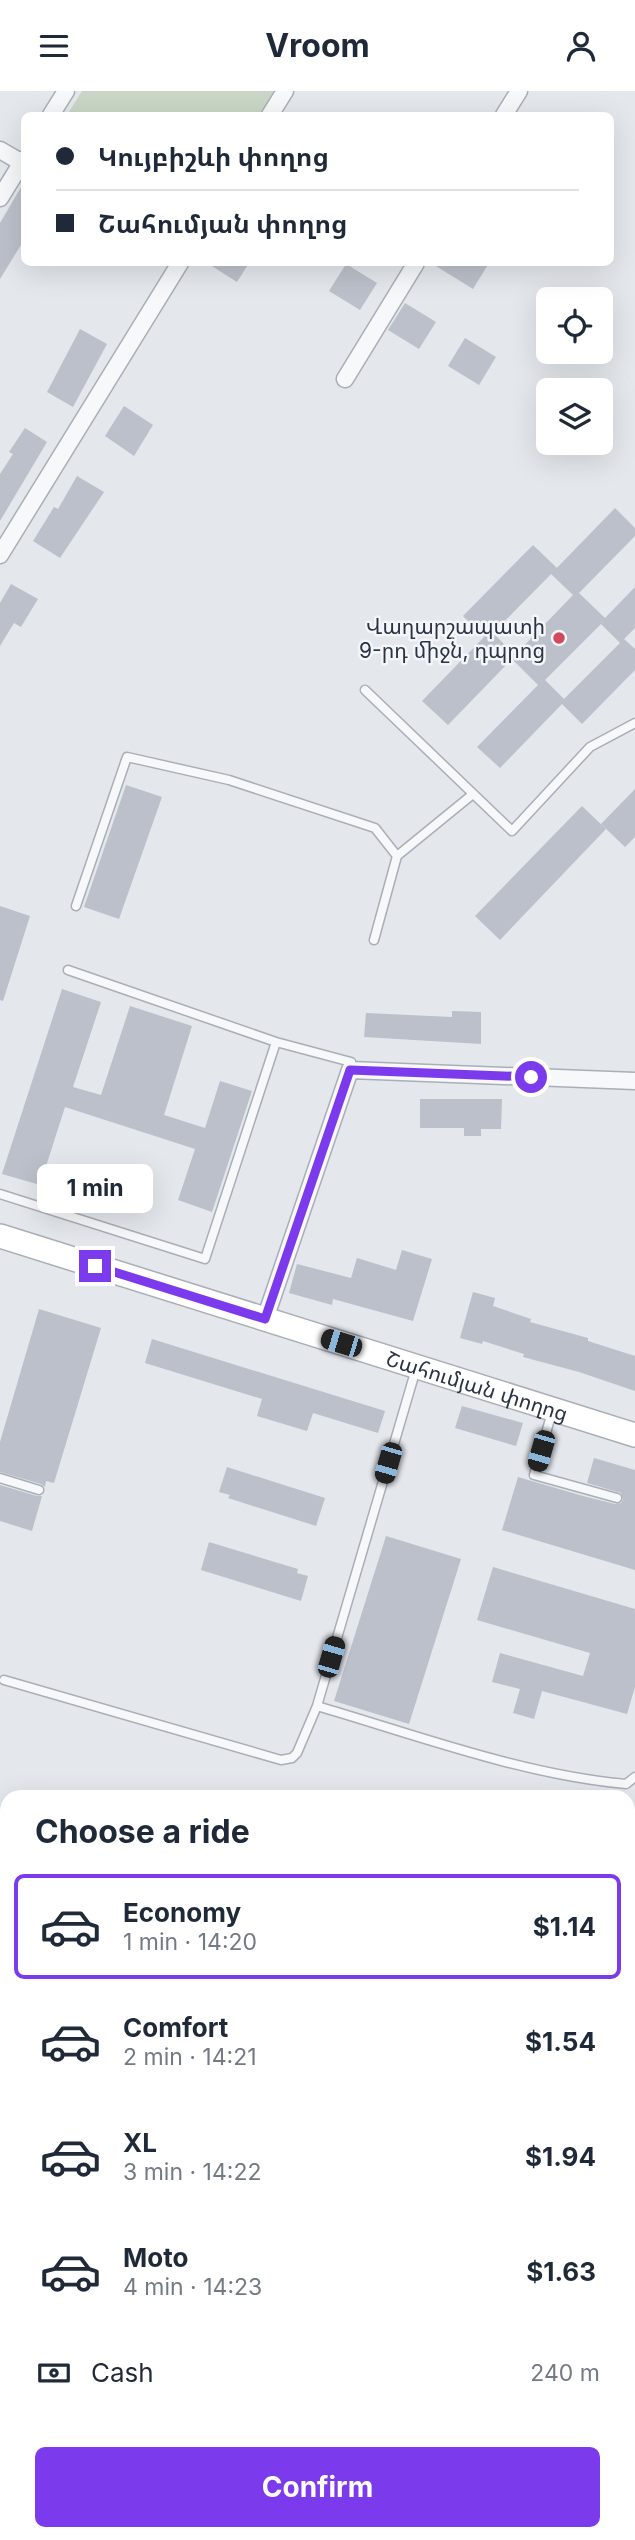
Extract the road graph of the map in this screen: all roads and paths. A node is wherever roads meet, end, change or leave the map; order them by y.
1 (66, 91) edge
2 (285, 91) edge
3 (519, 91) edge
4 (53, 112) edge
5 (272, 112) edge
6 (506, 112) edge
7 (0, 150) edge
8 (21, 160) edge
9 (21, 166) edge
10 (0, 198) edge
11 (178, 266) edge
12 (414, 266) edge
13 (345, 379) dead end
14 (0, 555) edge
15 (365, 690) dead end
16 (635, 723) edge
17 (473, 794) junction
18 (397, 856) junction
19 (76, 906) dead end
20 (374, 940) dead end
21 (68, 970) dead end
22 (276, 1042) junction
23 (350, 1066) junction
24 (635, 1081) edge
25 (0, 1194) edge
26 (0, 1236) edge
27 (265, 1319) junction
28 (417, 1367) junction
29 (553, 1409) junction
30 (635, 1435) edge
31 (0, 1478) edge
32 (39, 1490) dead end
33 (617, 1498) dead end
34 (4, 1680) dead end
35 (317, 1706) junction
36 (635, 1777) edge

1 - 4 street
2 - 5 street
3 - 6 street
7 - 8 street
9 - 10 street
11 - 14 street
12 - 13 street
15 - 17 lane
16 - 17 lane
17 - 18 lane
18 - 19 lane
18 - 20 lane
21 - 22 lane
22 - 23 lane
22 - 25 lane
23 - 24 street
23 - 27 street
26 - 27 main road, Շահումյան փողոց
27 - 28 main road, Շահումյան փողոց
28 - 29 main road, Շահումյան փողոց
28 - 35 lane
29 - 30 main road, Շահումյան փողոց
29 - 33 lane
31 - 32 lane
34 - 35 lane
35 - 36 lane

